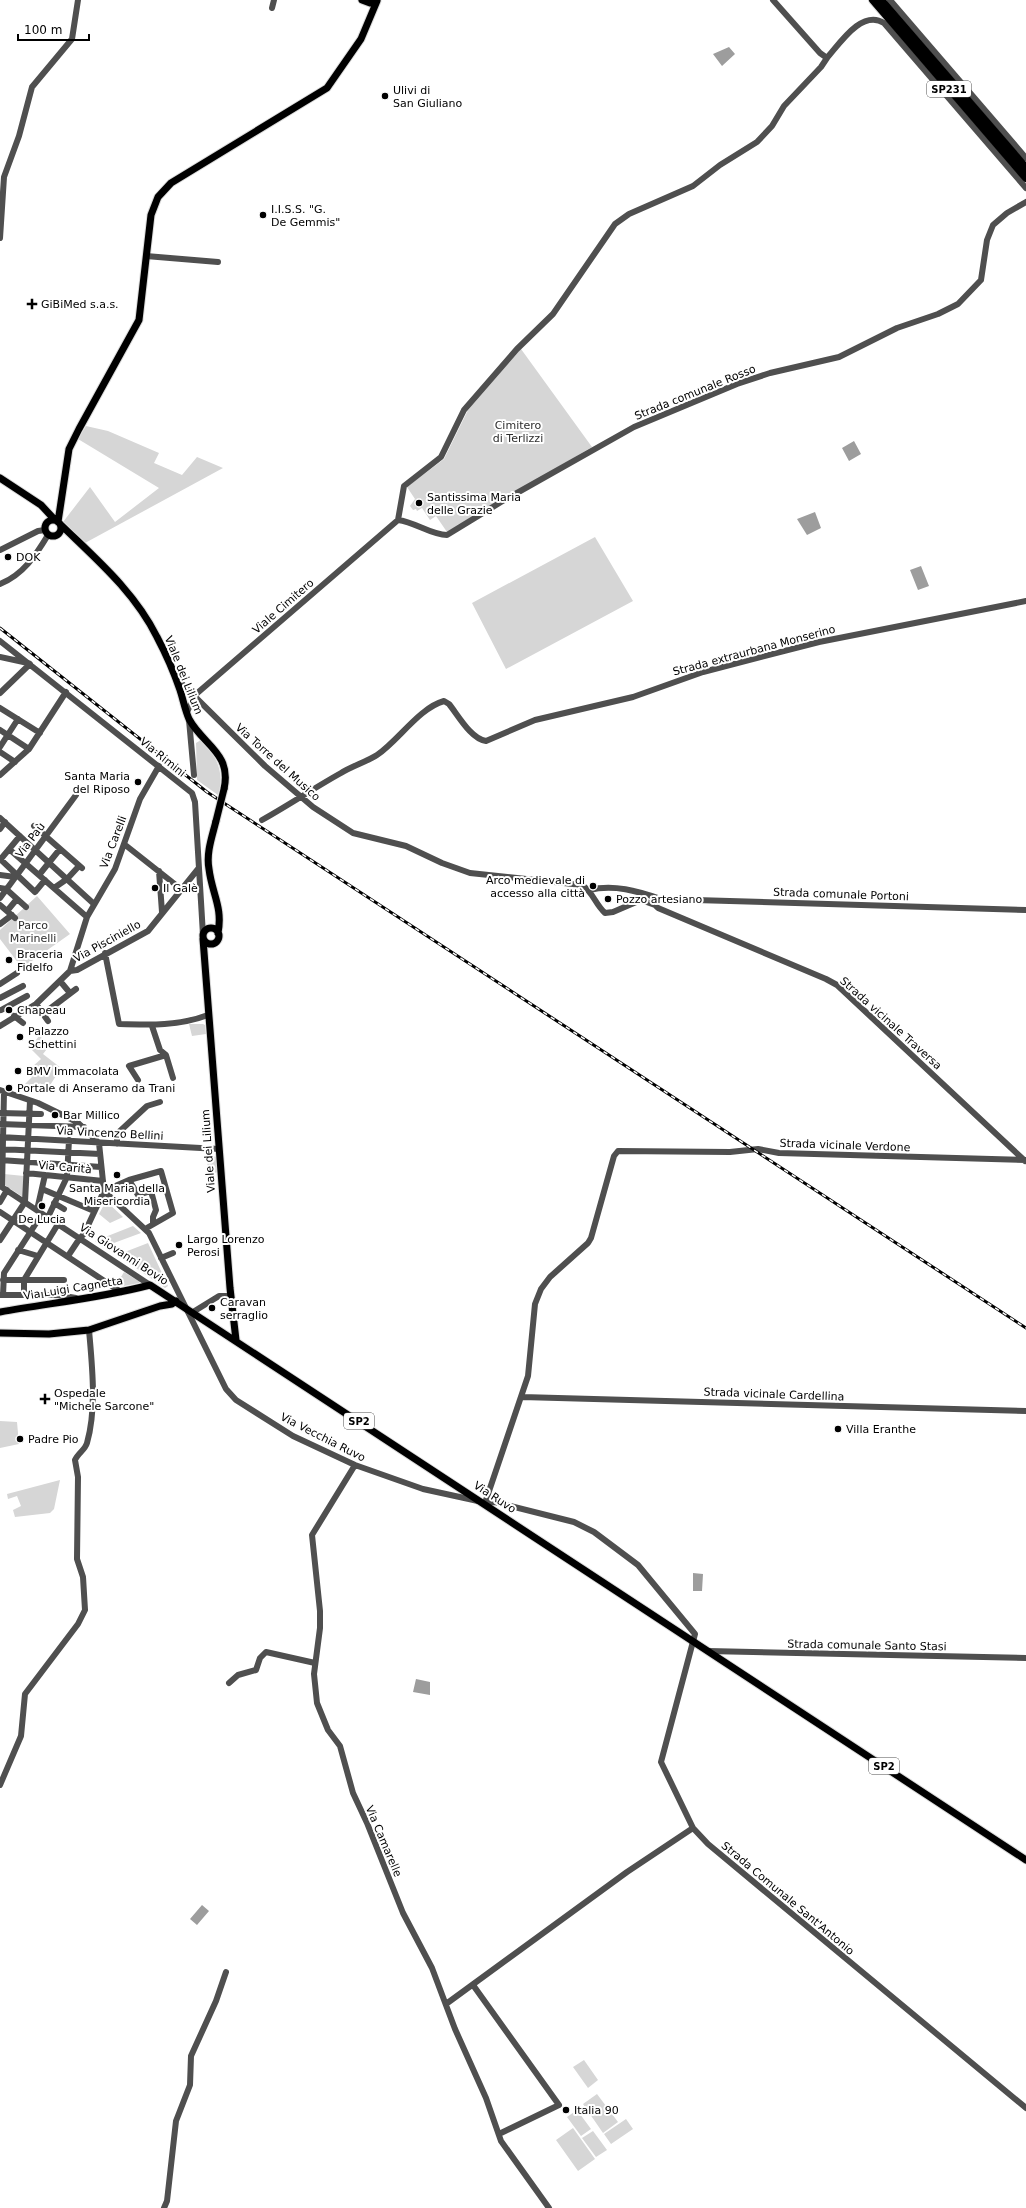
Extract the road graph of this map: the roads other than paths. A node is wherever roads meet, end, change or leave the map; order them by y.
1 (78, 0) edge
2 (274, 0) edge
3 (377, 0) edge
4 (773, 0) edge
5 (873, 0) edge
6 (881, 0) edge
7 (891, 0) edge
8 (363, 1) edge
9 (272, 8) dead end
10 (369, 16) junction
11 (827, 58) junction
12 (1026, 158) edge
13 (1026, 168) edge
14 (1026, 178) edge
15 (1026, 188) edge
16 (1026, 196) edge
17 (1024, 203) edge
18 (0, 238) edge
19 (146, 256) junction
20 (218, 262) dead end
21 (0, 478) edge
22 (398, 520) junction
23 (55, 522) junction
24 (47, 533) junction
25 (58, 534) junction
26 (72, 536) junction
27 (0, 550) edge
28 (0, 584) edge
29 (1026, 601) edge
30 (0, 641) edge
31 (0, 657) edge
32 (30, 664) junction
33 (175, 677) junction
34 (66, 692) junction
35 (0, 693) edge
36 (195, 695) junction
37 (2, 709) edge
38 (186, 712) junction
39 (0, 717) edge
40 (18, 719) junction
41 (189, 720) junction
42 (0, 730) edge
43 (40, 733) junction
44 (8, 735) junction
45 (0, 747) edge
46 (29, 749) junction
47 (0, 752) edge
48 (15, 762) junction
49 (159, 766) junction
50 (0, 775) edge
51 (194, 775) dead end
52 (76, 795) dead end
53 (302, 798) junction
54 (0, 818) edge
55 (262, 820) dead end
56 (5, 822) junction
57 (34, 826) dead end
58 (0, 829) edge
59 (20, 836) junction
60 (45, 836) junction
61 (124, 844) junction
62 (9, 849) junction
63 (60, 849) junction
64 (35, 850) junction
65 (0, 859) edge
66 (49, 862) junction
67 (25, 863) junction
68 (198, 870) junction
69 (159, 871) junction
70 (0, 875) edge
71 (39, 875) junction
72 (16, 876) junction
73 (67, 879) junction
74 (45, 880) junction
75 (54, 888) junction
76 (3, 889) edge
77 (181, 889) junction
78 (589, 890) junction
79 (642, 893) junction
80 (656, 897) junction
81 (0, 898) edge
82 (17, 900) junction
83 (641, 900) junction
84 (94, 904) junction
85 (0, 905) edge
86 (655, 905) junction
87 (26, 907) dead end
88 (201, 909) junction
89 (1026, 910) edge
90 (162, 912) junction
91 (220, 912) junction
92 (12, 914) junction
93 (87, 917) junction
94 (0, 924) edge
95 (210, 928) junction
96 (218, 933) junction
97 (203, 937) junction
98 (212, 944) junction
99 (106, 953) junction
100 (205, 961) junction
101 (70, 970) junction
102 (17, 973) dead end
103 (60, 981) junction
104 (0, 984) edge
105 (23, 986) dead end
106 (76, 989) dead end
107 (70, 993) junction
108 (27, 996) dead end
109 (0, 998) edge
110 (36, 1004) junction
111 (1, 1010) edge
112 (43, 1014) junction
113 (208, 1015) junction
114 (14, 1016) junction
115 (48, 1021) dead end
116 (23, 1023) dead end
117 (0, 1026) edge
118 (152, 1026) junction
119 (166, 1055) junction
120 (173, 1078) dead end
121 (138, 1080) dead end
122 (2, 1091) edge
123 (30, 1101) junction
124 (160, 1102) dead end
125 (2, 1113) edge
126 (30, 1114) junction
127 (41, 1114) dead end
128 (2, 1124) edge
129 (29, 1125) junction
130 (84, 1127) junction
131 (2, 1137) edge
132 (28, 1138) junction
133 (70, 1140) junction
134 (99, 1143) junction
135 (117, 1144) junction
136 (2, 1149) edge
137 (220, 1149) junction
138 (27, 1150) junction
139 (69, 1153) junction
140 (100, 1154) junction
141 (1, 1160) edge
142 (1025, 1161) edge
143 (27, 1162) junction
144 (68, 1164) junction
145 (101, 1167) junction
146 (26, 1174) junction
147 (45, 1175) junction
148 (67, 1177) junction
149 (129, 1180) junction
150 (103, 1181) junction
151 (3, 1188) edge
152 (42, 1189) junction
153 (104, 1191) junction
154 (58, 1196) junction
155 (0, 1202) edge
156 (25, 1202) junction
157 (54, 1203) junction
158 (64, 1209) dead end
159 (94, 1211) junction
160 (0, 1212) edge
161 (42, 1214) junction
162 (13, 1221) junction
163 (155, 1223) junction
164 (58, 1224) junction
165 (162, 1227) dead end
166 (145, 1229) junction
167 (30, 1232) junction
168 (82, 1236) junction
169 (0, 1240) edge
170 (46, 1243) junction
171 (18, 1250) junction
172 (173, 1253) dead end
173 (38, 1256) junction
174 (68, 1256) junction
175 (161, 1258) junction
176 (3, 1280) junction
177 (24, 1280) junction
178 (64, 1280) dead end
179 (173, 1283) junction
180 (150, 1285) junction
181 (121, 1292) junction
182 (179, 1293) junction
183 (2, 1295) edge
184 (24, 1295) junction
185 (230, 1296) junction
186 (170, 1297) junction
187 (76, 1298) junction
188 (160, 1306) junction
189 (190, 1311) junction
190 (0, 1312) edge
191 (89, 1330) junction
192 (0, 1333) edge
193 (236, 1340) junction
194 (522, 1397) junction
195 (1026, 1411) edge
196 (355, 1465) junction
197 (483, 1502) junction
198 (693, 1641) junction
199 (708, 1651) junction
200 (1026, 1658) edge
201 (314, 1662) junction
202 (229, 1683) dead end
203 (0, 1785) edge
204 (693, 1828) junction
205 (1026, 1860) edge
206 (226, 1972) dead end
207 (473, 1984) junction
208 (446, 2004) junction
209 (1026, 2108) edge
210 (499, 2134) junction
211 (164, 2208) edge
212 (549, 2208) edge

1 - 18 street
2 - 9 street
3 - 8 main road
3 - 10 main road
4 - 11 street
5 - 14 highway, SP231
6 - 13 highway, SP231
7 - 12 street
8 - 10 main road
10 - 19 main road
11 - 15 street
11 - 22 street
16 - 17 street, Strada comunale Rosso
17 - 22 street, Strada comunale Rosso
19 - 20 street
19 - 23 main road
21 - 23 main road, Viale dei Lilium
22 - 36 street, Viale Cimitero
23 - 24 main road
23 - 25 main road
23 - 26 main road, Viale dei Lilium
24 - 25 main road
24 - 27 street
24 - 28 street
25 - 26 main road
26 - 33 main road, Viale dei Lilium
29 - 53 street, Strada extraurbana Monserino
30 - 32 street, Via Rimini
31 - 32 street, Via Rimini
32 - 34 street, Via Rimini
32 - 35 street
33 - 36 street, Via Torre del Musico
33 - 38 main road, Viale dei Lilium
34 - 43 street
34 - 49 street, Via Rimini
36 - 38 street, Viale Cimitero
36 - 53 street, Via Torre del Musico
37 - 39 street
37 - 40 street
38 - 41 main road, Viale dei Lilium
40 - 43 street
40 - 44 street
41 - 51 street
41 - 91 main road, Viale dei Lilium, bridge
42 - 44 street
43 - 46 street
44 - 45 street
44 - 46 street
46 - 48 street
47 - 48 street
48 - 50 street
49 - 61 street, Via Carelli
49 - 68 street, Via Rimini
52 - 60 street, Via Paù
53 - 55 street
53 - 78 street, Via Torre del Musico
54 - 56 street
56 - 58 street
56 - 59 street
57 - 60 street
59 - 62 street
59 - 64 street
60 - 63 street
60 - 64 street, Via Paù
61 - 69 street
61 - 84 street, Via Carelli
62 - 65 street
62 - 67 street
63 - 66 street
63 - 73 street
64 - 66 street
64 - 67 street, Via Paù
65 - 72 street
66 - 71 street
66 - 73 street
67 - 71 street
67 - 72 street, Via Paù
68 - 77 street, Via Pisciniello
68 - 88 street, Via Rimini
69 - 77 street
69 - 90 street
70 - 72 street
71 - 74 street
72 - 74 street
72 - 76 street, Via Paù
73 - 75 street
73 - 84 street
74 - 75 street
75 - 93 street
76 - 81 street, Via Paù
76 - 82 street
77 - 90 street, Via Pisciniello
78 - 79 street, Via Torre del Musico
78 - 83 street
79 - 80 street, Strada comunale Portoni
79 - 83 street
80 - 86 street
80 - 89 street, Strada comunale Portoni
82 - 87 street
82 - 92 street
83 - 86 street, Strada vicinale Traversa
84 - 93 street, Via Carelli
85 - 92 street
86 - 142 street, Strada vicinale Traversa
88 - 95 street, Via Rimini
88 - 97 street, Via Rimini
90 - 99 street, Via Pisciniello
91 - 95 main road
91 - 96 main road, Viale dei Lilium
92 - 94 street
93 - 101 street, Via Carelli
95 - 96 main road
95 - 97 main road
96 - 98 main road, Viale dei Lilium
97 - 98 main road
97 - 100 main road, Viale dei Lilium
98 - 100 main road, Viale dei Lilium
99 - 101 street, Via Pisciniello
99 - 118 street
100 - 113 main road, Viale dei Lilium
101 - 103 street
102 - 104 street
103 - 107 street
103 - 110 street
105 - 109 street
106 - 107 street
107 - 112 street
108 - 111 street
110 - 112 street
110 - 114 street
112 - 115 street
113 - 118 street
113 - 137 main road, Viale dei Lilium
114 - 116 street
114 - 117 street
118 - 119 street
119 - 120 street
119 - 121 street
122 - 123 street
122 - 125 street
123 - 126 street
123 - 130 street
124 - 135 street
125 - 126 street
125 - 128 street
126 - 127 street
126 - 129 street
128 - 129 street
128 - 131 street
129 - 130 street
129 - 132 street
130 - 134 street
131 - 132 street, Via Vincenzo Bellini
131 - 136 street
132 - 133 street, Via Vincenzo Bellini
132 - 138 street
133 - 134 street, Via Vincenzo Bellini
133 - 139 street
134 - 135 street, Via Vincenzo Bellini
134 - 140 street
135 - 137 street, Via Vincenzo Bellini
136 - 138 street
136 - 141 street
137 - 185 main road, Viale dei Lilium
138 - 139 street
138 - 143 street
139 - 140 street
139 - 144 street
140 - 145 street
141 - 143 street
141 - 151 street
142 - 194 street, Strada vicinale Verdone
143 - 144 street
143 - 146 street
144 - 145 street
144 - 148 street
145 - 150 street
146 - 147 street, Via Carità
146 - 156 street
147 - 148 street, Via Carità
147 - 152 street
148 - 150 street, Via Carità
148 - 154 street
149 - 153 street
149 - 163 street
149 - 163 street
150 - 153 street
151 - 155 street
151 - 156 street, Via Giovanni Bovio
152 - 154 street
152 - 161 street
153 - 159 street
153 - 166 street, Via Vecchia Ruvo
154 - 157 street
154 - 159 street
156 - 161 street, Via Giovanni Bovio
156 - 162 street
157 - 158 street
157 - 161 street
159 - 168 street
160 - 162 street
161 - 164 street, Via Giovanni Bovio
161 - 167 street
162 - 167 street
162 - 169 street
163 - 165 street
163 - 166 street
164 - 168 street, Via Giovanni Bovio
164 - 170 street
166 - 175 street, Via Vecchia Ruvo
167 - 170 street
167 - 171 street
168 - 174 street
168 - 180 street, Via Giovanni Bovio
170 - 173 street
170 - 174 street
171 - 173 street
171 - 176 street
172 - 175 street
173 - 177 street
174 - 181 street
175 - 179 street, Via Vecchia Ruvo
176 - 177 street
176 - 183 street
177 - 178 street
177 - 184 street
179 - 182 street, Via Vecchia Ruvo
179 - 186 street
180 - 181 main road, Via Luigi Cagnetta
180 - 186 main road, Via Giovanni Bovio / SP2
181 - 187 main road, Via Luigi Cagnetta
182 - 186 street
182 - 189 street, Via Vecchia Ruvo
183 - 184 street
184 - 187 street
185 - 189 street
185 - 193 main road, Viale dei Lilium
186 - 188 main road
186 - 188 main road
186 - 189 main road, Via Giovanni Bovio / SP2
187 - 190 main road, Via Luigi Cagnetta
188 - 191 main road
189 - 193 main road, Via Giovanni Bovio / SP2
189 - 196 street, Via Vecchia Ruvo
191 - 192 main road
191 - 203 street
193 - 197 main road, Via Ruvo / SP2
194 - 195 street, Strada vicinale Cardellina
194 - 197 street, Strada vicinale Verdone
196 - 197 street, Via Vecchia Ruvo
196 - 201 street, Via Camarelle
197 - 198 main road, Via Ruvo / SP2
197 - 198 street, Via Vecchia Ruvo
198 - 199 main road, Via Ruvo / SP2
198 - 204 street, Strada Comunale Sant'Antonio
199 - 200 street, Strada comunale Santo Stasi
199 - 205 main road, Via Ruvo / SP2
201 - 202 street
201 - 208 street, Via Camarelle
204 - 207 street
204 - 209 street, Strada Comunale Sant'Antonio
206 - 211 street
207 - 208 street
207 - 210 street
208 - 210 street, Via Camarelle
210 - 212 street, Via Camarelle

